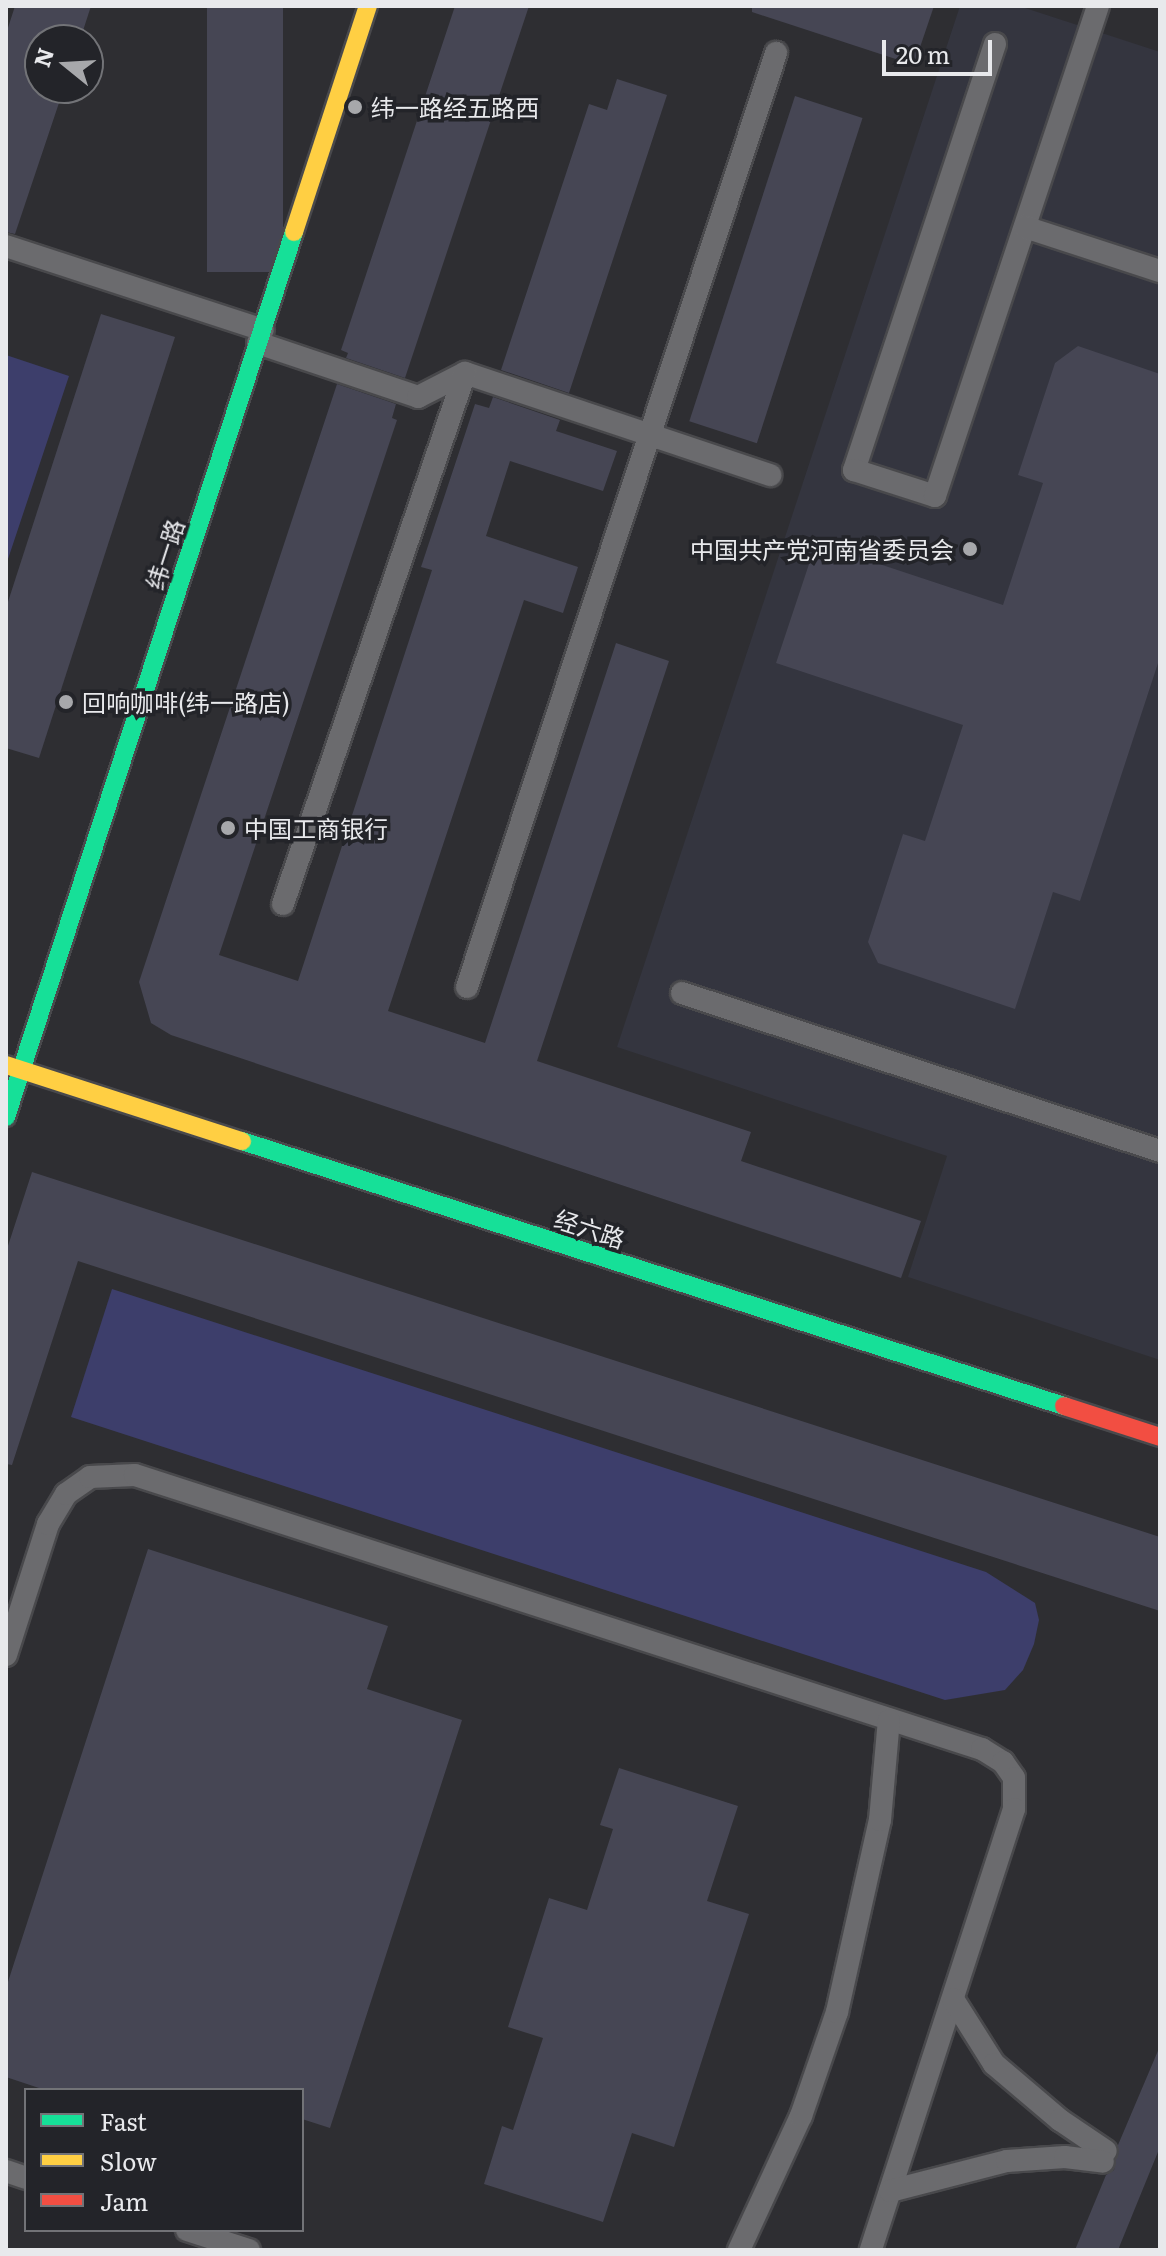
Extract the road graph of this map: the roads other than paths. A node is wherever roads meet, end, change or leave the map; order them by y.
1 (368, 6) edge
2 (1098, 6) edge
3 (995, 44) dead end
4 (776, 53) dead end
5 (1025, 227) junction
6 (6, 246) edge
7 (1160, 271) edge
8 (260, 336) junction
9 (465, 373) junction
10 (650, 435) junction
11 (770, 475) dead end
12 (283, 904) dead end
13 (467, 987) dead end
14 (682, 993) dead end
15 (14, 1068) edge
16 (6, 1117) edge
17 (1160, 1151) edge
18 (1160, 1437) edge
19 (6, 1655) edge
20 (889, 1720) junction
21 (953, 1999) junction
22 (890, 2191) junction
23 (193, 2232) edge
24 (249, 2250) edge
25 (739, 2250) edge
26 (871, 2250) edge

1 - 8 street, 纬一路
2 - 5 lane
3 - 5 lane
4 - 10 lane
5 - 7 lane
6 - 8 lane
8 - 9 lane
8 - 15 street, 纬一路
9 - 10 lane
9 - 12 lane
10 - 11 lane
10 - 13 lane
14 - 17 lane
15 - 16 street, 纬一路
15 - 18 street, 经六路
19 - 20 lane
20 - 21 lane
20 - 25 lane
21 - 22 lane
21 - 22 lane
22 - 26 lane
23 - 24 lane

